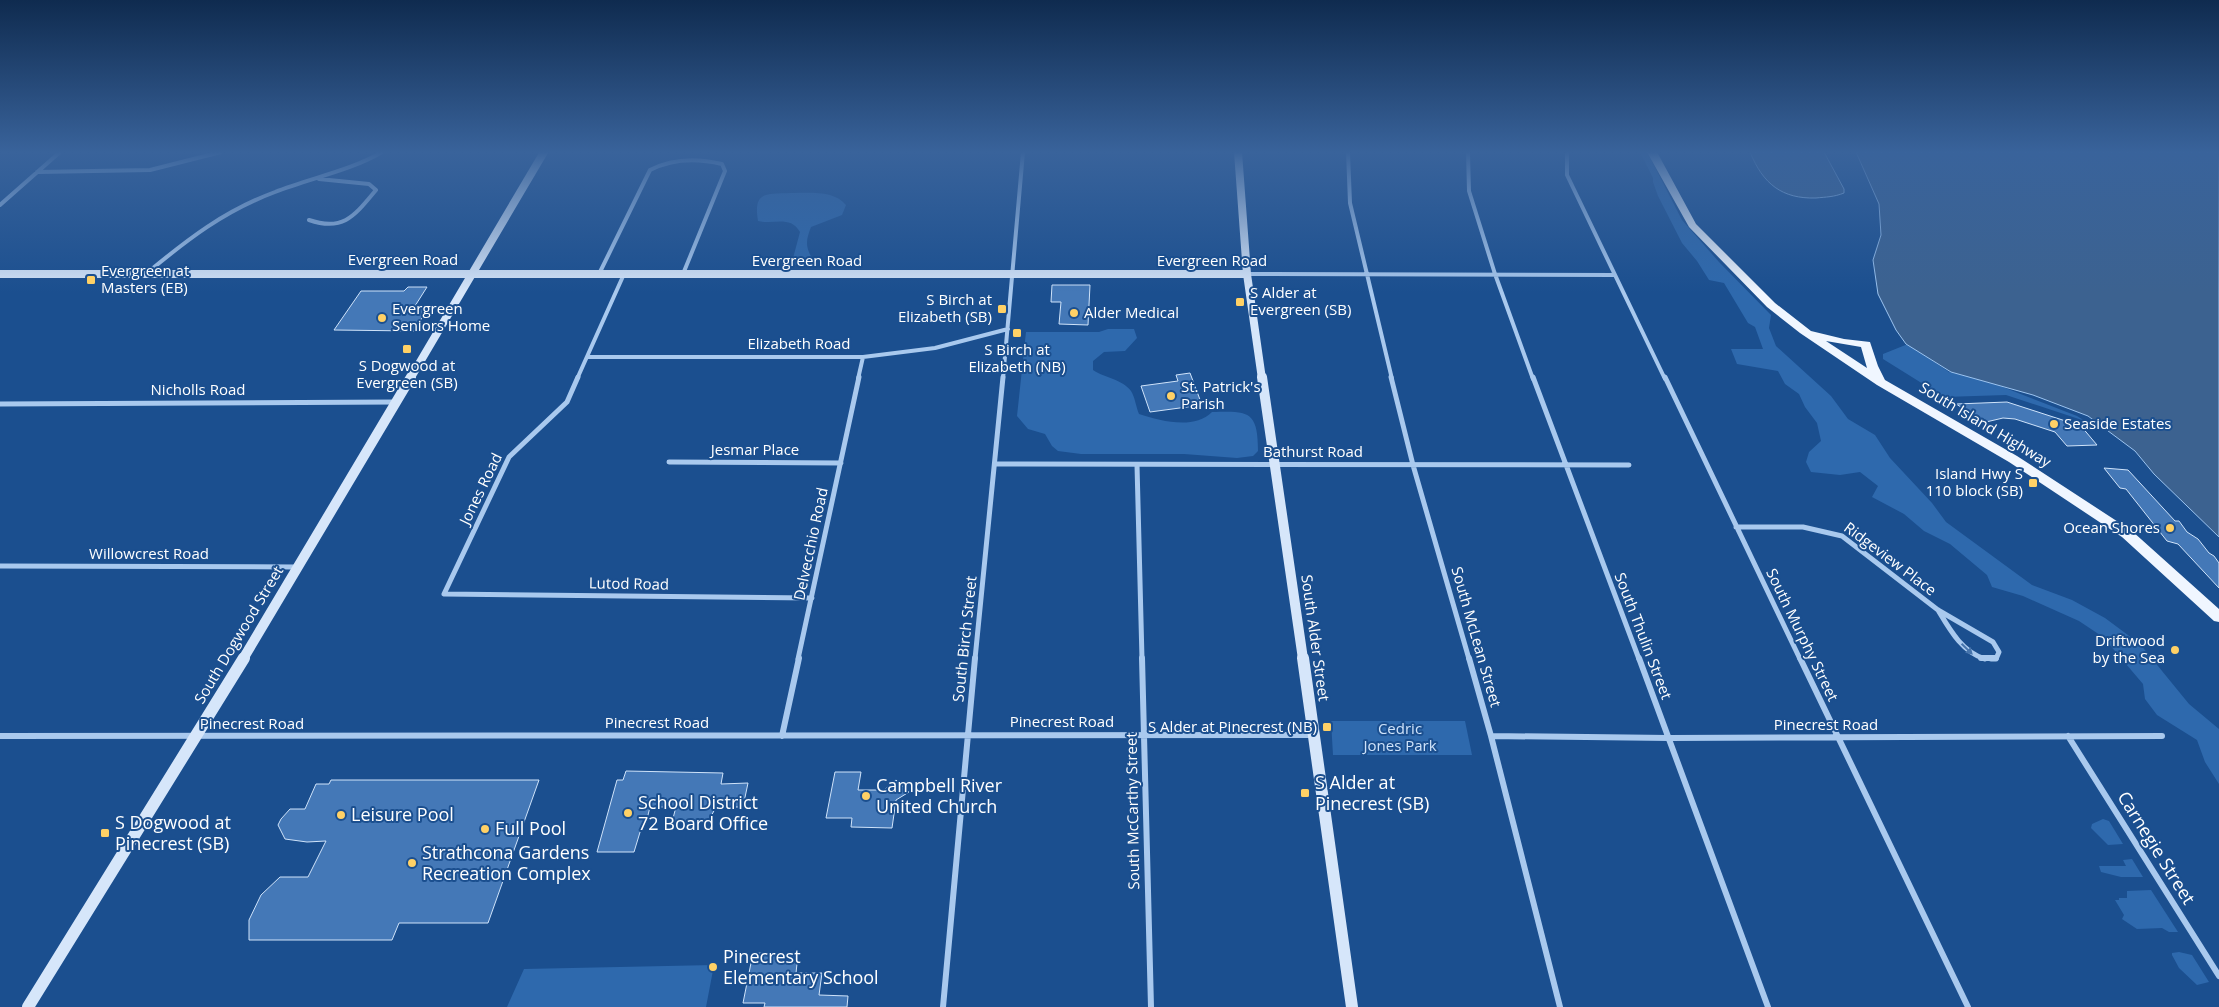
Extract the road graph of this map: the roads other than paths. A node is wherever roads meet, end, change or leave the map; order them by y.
1 (259, 199) edge
2 (368, 199) edge
3 (515, 199) edge
4 (636, 199) edge
5 (713, 199) edge
6 (1019, 199) edge
7 (1241, 199) edge
8 (1350, 199) edge
9 (1471, 199) edge
10 (1579, 199) edge
11 (1678, 199) edge
12 (309, 220) dead end
13 (0, 274) edge
14 (147, 274) junction
15 (470, 274) junction
16 (599, 274) junction
17 (624, 274) junction
18 (683, 274) junction
19 (1013, 274) junction
20 (1247, 274) junction
21 (1366, 274) junction
22 (1494, 274) junction
23 (1615, 274) junction
24 (1008, 329) junction
25 (1804, 332) junction
26 (587, 357) junction
27 (863, 357) junction
28 (1881, 382) junction
29 (397, 402) junction
30 (0, 404) edge
31 (669, 462) dead end
32 (841, 463) junction
33 (996, 464) junction
34 (1137, 465) junction
35 (1274, 465) junction
36 (1413, 465) junction
37 (1565, 465) junction
38 (1629, 465) dead end
39 (1736, 527) junction
40 (0, 566) edge
41 (298, 567) junction
42 (444, 594) joint
43 (812, 598) junction
44 (1938, 610) junction
45 (2219, 617) edge
46 (967, 735) junction
47 (1144, 735) junction
48 (1314, 735) junction
49 (0, 736) edge
50 (195, 736) junction
51 (782, 736) junction
52 (1491, 736) junction
53 (2068, 736) junction
54 (2162, 736) dead end
55 (1837, 737) junction
56 (1669, 738) junction
57 (2219, 976) edge
58 (28, 1007) edge
59 (943, 1007) edge
60 (1151, 1007) edge
61 (1352, 1007) edge
62 (1560, 1007) edge
63 (1768, 1007) edge
64 (1968, 1007) edge

1 - 14 street
2 - 12 street
3 - 15 street, South Dogwood Street
4 - 16 street
5 - 18 street
6 - 19 street, South Birch Street
7 - 20 street, South Alder Street
8 - 21 street, South McLean Street
9 - 22 street, South Thulin Street
10 - 23 street, South Murphy Street
11 - 25 main road, South Island Highway
13 - 14 street, Evergreen Road
14 - 15 street, Evergreen Road
15 - 16 street, Evergreen Road
15 - 29 street, South Dogwood Street
16 - 17 street, Evergreen Road
17 - 18 street, Evergreen Road
17 - 26 street, Jones Road
18 - 19 street, Evergreen Road
19 - 20 street, Evergreen Road
19 - 24 street, South Birch Street
20 - 21 street, Evergreen Road
20 - 35 street, South Alder Street
21 - 22 street, Evergreen Road
21 - 36 street, South McLean Street
22 - 23 street, Evergreen Road
22 - 37 street, South Thulin Street
23 - 39 street, South Murphy Street
24 - 27 street, Elizabeth Road
24 - 33 street, South Birch Street
25 - 28 main road, South Island Highway
25 - 28 main road
26 - 27 street, Elizabeth Road
26 - 42 street, Jones Road
27 - 32 street, Delvecchio Road
28 - 45 main road, South Island Highway
29 - 30 street, Nicholls Road
29 - 41 street, South Dogwood Street
31 - 32 street, Jesmar Place
32 - 43 street, Delvecchio Road
33 - 34 street, Bathurst Road
33 - 46 street, South Birch Street
34 - 35 street, Bathurst Road
34 - 47 street, South McCarthy Street
35 - 36 street, Bathurst Road
35 - 48 street, South Alder Street
36 - 37 street, Bathurst Road
36 - 52 street, South McLean Street
37 - 38 street, Bathurst Road
37 - 56 street, South Thulin Street
39 - 44 street, Ridgeview Place
39 - 55 street, South Murphy Street
40 - 41 street, Willowcrest Road
41 - 50 street, South Dogwood Street
42 - 43 street, Lutod Road
43 - 51 street, Delvecchio Road
44 -> 44 street, Ridgeview Place
46 - 47 street, Pinecrest Road
46 - 51 street, Pinecrest Road
46 - 59 street, South Birch Street
47 - 48 street, Pinecrest Road
47 - 60 street, South McCarthy Street
48 - 61 street, South Alder Street
49 - 50 street, Pinecrest Road
50 - 51 street, Pinecrest Road
50 - 58 street, South Dogwood Street
52 - 56 street, Pinecrest Road
52 - 62 street, South McLean Street
53 - 54 street, Pinecrest Road
53 - 55 street, Pinecrest Road
53 - 57 street, Carnegie Street
55 - 56 street, Pinecrest Road
55 - 64 street, South Murphy Street
56 - 63 street, South Thulin Street

